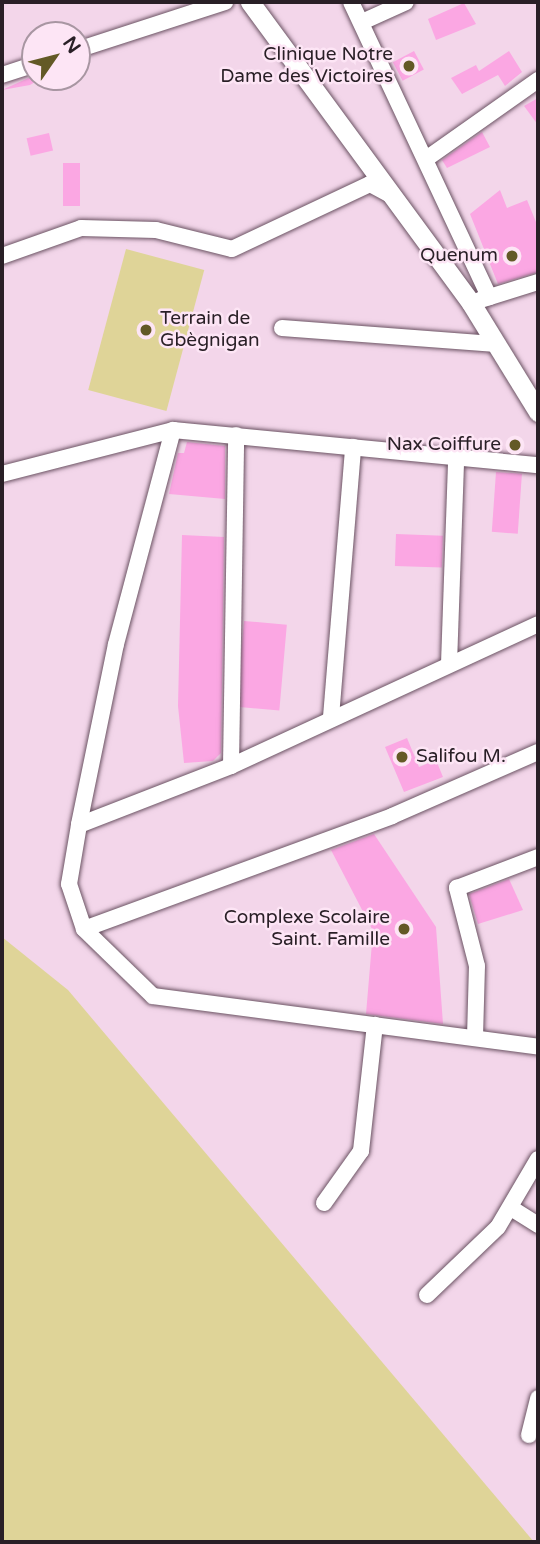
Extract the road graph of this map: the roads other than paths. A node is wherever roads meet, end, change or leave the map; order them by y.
1 (225, 2) edge
2 (250, 2) edge
3 (351, 2) edge
4 (406, 2) edge
5 (362, 22) junction
6 (91, 45) edge
7 (21, 69) edge
8 (2, 75) edge
9 (538, 80) edge
10 (426, 159) junction
11 (390, 194) junction
12 (2, 256) edge
13 (538, 282) edge
14 (480, 300) junction
15 (282, 328) dead end
16 (496, 344) junction
17 (537, 408) edge
18 (173, 430) junction
19 (236, 435) junction
20 (354, 447) junction
21 (456, 460) junction
22 (538, 465) edge
23 (2, 474) edge
24 (538, 624) edge
25 (449, 664) junction
26 (331, 717) junction
27 (538, 752) edge
28 (231, 766) junction
29 (79, 825) junction
30 (538, 857) edge
31 (84, 929) junction
32 (375, 1025) junction
33 (475, 1037) junction
34 (538, 1047) edge
35 (538, 1159) edge
36 (324, 1203) dead end
37 (512, 1208) junction
38 (538, 1224) edge
39 (426, 1295) dead end
40 (538, 1398) edge
41 (529, 1435) dead end

1 - 6 street
2 - 11 main road
3 - 5 street
4 - 5 street
5 - 10 street
7 - 8 street
9 - 10 street
10 - 14 street
11 - 12 street
11 - 14 main road
13 - 14 street
14 - 16 main road
15 - 16 street
16 - 17 main road
18 - 19 street
18 - 23 street
18 - 29 street
19 - 20 street
19 - 28 street
20 - 21 street
20 - 26 street
21 - 22 street
21 - 25 street
24 - 25 street
25 - 26 street
26 - 28 street
27 - 31 street
28 - 29 street
29 - 31 street
30 - 33 street
31 - 32 street
32 - 33 street
32 - 36 street
33 - 34 street
35 - 37 street
37 - 38 street
37 - 39 street
40 - 41 street

